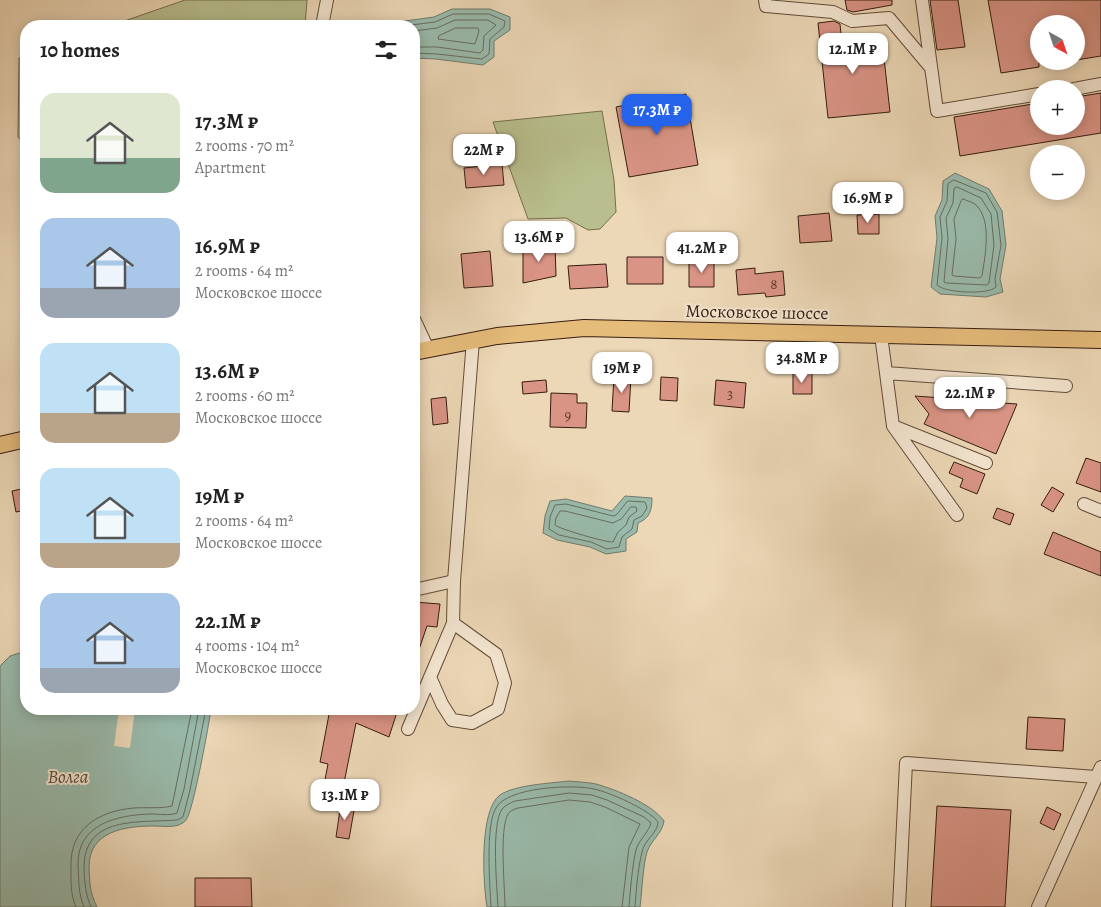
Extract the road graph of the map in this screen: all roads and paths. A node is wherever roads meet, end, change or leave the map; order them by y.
1 (327, 0) edge
2 (765, 0) edge
3 (922, 0) edge
4 (323, 20) edge
5 (931, 68) junction
6 (1101, 84) edge
7 (1085, 87) edge
8 (1030, 96) edge
9 (881, 335) junction
10 (473, 340) junction
11 (1101, 340) edge
12 (421, 351) edge
13 (886, 374) junction
14 (1066, 386) dead end
15 (893, 426) junction
16 (20, 440) edge
17 (0, 445) edge
18 (986, 463) dead end
19 (1084, 504) dead end
20 (1101, 511) edge
21 (957, 515) dead end
22 (454, 581) junction
23 (420, 589) edge
24 (453, 623) junction
25 (430, 677) junction
26 (420, 701) edge
27 (414, 715) edge
28 (408, 729) dead end
29 (1099, 772) edge
30 (1096, 792) edge
31 (899, 907) edge
32 (1038, 907) edge

1 - 4 lane
2 - 5 lane
3 - 5 lane
5 - 8 lane
6 - 7 lane
9 - 10 main road, Московское шоссе
9 - 11 main road, Московское шоссе
9 - 13 lane
10 - 12 main road, Московское шоссе
10 - 22 lane
13 - 14 lane
13 - 15 lane
15 - 18 lane
15 - 21 lane
16 - 17 main road
19 - 20 lane
22 - 23 lane
22 - 24 lane
24 - 25 lane
24 - 25 lane
25 - 26 lane
27 - 28 lane
29 - 30 lane
29 - 31 lane
30 - 32 lane

